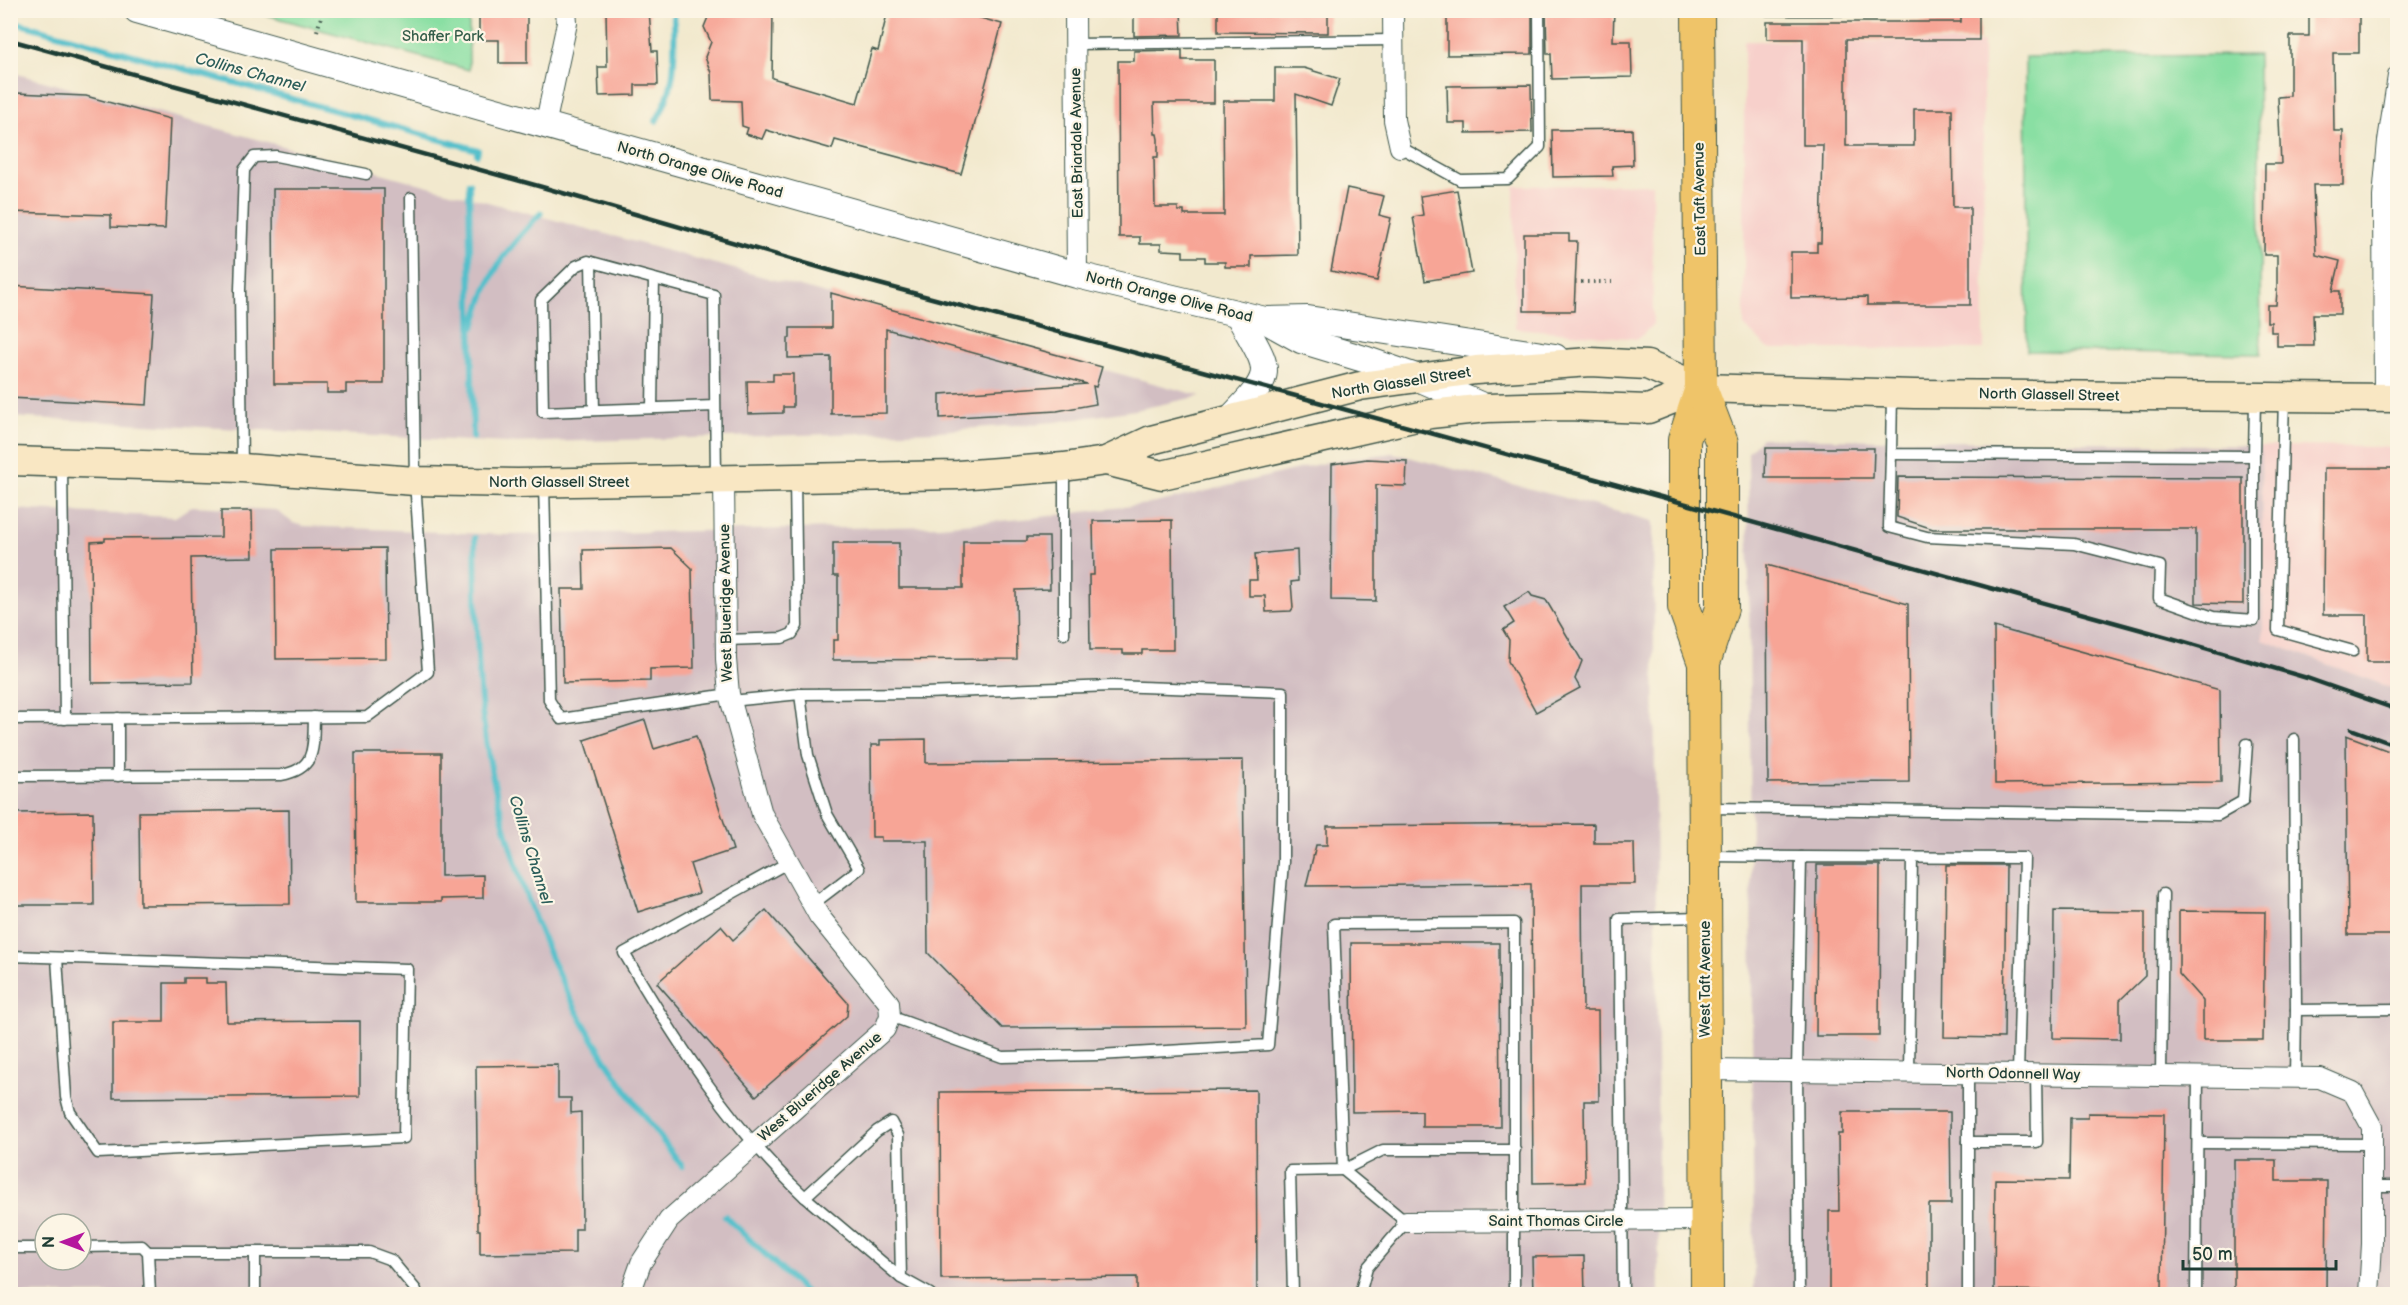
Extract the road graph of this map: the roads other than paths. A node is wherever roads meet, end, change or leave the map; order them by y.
1 (137, 10) edge
2 (566, 10) edge
3 (1075, 10) edge
4 (1393, 10) edge
5 (1539, 10) edge
6 (1698, 10) edge
7 (1767, 10) edge
8 (1947, 10) edge
9 (1393, 40) junction
10 (1075, 44) junction
11 (2397, 76) edge
12 (544, 126) junction
13 (1400, 147) joint
14 (366, 174) dead end
15 (411, 198) dead end
16 (591, 262) junction
17 (1077, 275) junction
18 (654, 279) junction
19 (1238, 314) junction
20 (1264, 320) junction
21 (1591, 362) junction
22 (1416, 377) junction
23 (1701, 388) junction
24 (1892, 394) junction
25 (2255, 397) junction
26 (2284, 398) junction
27 (2391, 398) edge
28 (715, 406) junction
29 (652, 408) junction
30 (1487, 408) junction
31 (594, 410) junction
32 (1230, 420) junction
33 (1891, 454) junction
34 (2254, 456) junction
35 (10, 461) edge
36 (1106, 461) junction
37 (62, 462) junction
38 (242, 468) junction
39 (1064, 468) junction
40 (795, 478) junction
41 (720, 479) junction
42 (415, 481) junction
43 (543, 483) junction
44 (1064, 634) dead end
45 (726, 640) junction
46 (2353, 651) dead end
47 (800, 694) junction
48 (730, 697) junction
49 (314, 717) junction
50 (118, 718) junction
51 (10, 719) edge
52 (65, 719) junction
53 (2294, 739) dead end
54 (2247, 744) dead end
55 (118, 776) junction
56 (10, 777) edge
57 (1704, 808) junction
58 (1705, 856) junction
59 (1800, 857) junction
60 (1912, 858) junction
61 (789, 862) junction
62 (2163, 894) dead end
63 (813, 904) junction
64 (1705, 917) junction
65 (10, 956) edge
66 (57, 957) junction
67 (2397, 1009) edge
68 (2296, 1010) junction
69 (890, 1016) junction
70 (1706, 1070) junction
71 (1797, 1071) junction
72 (1909, 1073) junction
73 (1968, 1074) junction
74 (2027, 1074) junction
75 (2161, 1076) junction
76 (2198, 1076) junction
77 (2295, 1077) junction
78 (1968, 1142) junction
79 (756, 1143) junction
80 (2198, 1143) junction
81 (2372, 1144) junction
82 (1515, 1150) junction
83 (1343, 1170) junction
84 (2372, 1186) junction
85 (2397, 1186) edge
86 (805, 1197) junction
87 (1707, 1220) junction
88 (1623, 1221) junction
89 (1406, 1222) junction
90 (1514, 1222) junction
91 (93, 1247) edge
92 (10, 1248) edge
93 (33, 1248) edge
94 (147, 1252) junction
95 (255, 1252) junction
96 (901, 1278) junction
97 (150, 1294) edge
98 (255, 1294) edge
99 (416, 1294) edge
100 (630, 1294) edge
101 (930, 1294) edge
102 (1293, 1294) edge
103 (1360, 1294) edge
104 (1514, 1294) edge
105 (1623, 1294) edge
106 (1707, 1294) edge
107 (1799, 1294) edge
108 (1968, 1294) edge
109 (2196, 1294) edge
110 (2369, 1294) edge

1 - 12 street, North Orange Olive Road
2 - 12 street
3 - 10 street, East Briardale Avenue
4 - 9 street
5 - 13 lane
6 - 23 main road, East Taft Avenue
7 - 8 lane
9 - 10 lane
9 - 13 street
10 - 17 street, East Briardale Avenue
11 - 27 street
12 - 17 street, North Orange Olive Road
14 - 38 lane
15 - 42 lane
16 - 18 lane
16 - 31 lane
16 - 31 lane
17 - 19 street, North Orange Olive Road
18 - 28 lane
18 - 29 lane
19 - 20 street, North Orange Olive Road
19 - 32 street
20 - 21 street, North Orange Olive Road
20 - 22 street, North Orange Olive Road
21 - 22 main road, North Glassell Street
21 - 23 main road, North Glassell Street
22 - 30 street, North Orange Olive Road
22 - 32 main road, North Glassell Street
23 - 24 main road, North Glassell Street
23 - 30 main road, North Glassell Street
23 - 57 main road, West Taft Avenue
24 - 25 main road, North Glassell Street
24 - 33 lane
25 - 26 main road, North Glassell Street
25 - 34 lane
26 - 27 main road, North Glassell Street
26 - 46 lane
28 - 29 lane
28 - 41 lane
29 - 31 lane
30 - 36 main road, North Glassell Street
32 - 36 main road, North Glassell Street
33 - 34 lane
33 - 34 lane
35 - 37 main road, North Glassell Street
36 - 39 main road, North Glassell Street
37 - 38 main road, North Glassell Street
37 - 52 lane
38 - 42 main road, North Glassell Street
39 - 40 main road, North Glassell Street
39 - 44 lane
40 - 41 main road, North Glassell Street
40 - 45 lane
41 - 43 main road, North Glassell Street
41 - 45 street, West Blueridge Avenue
42 - 43 main road, North Glassell Street
42 - 49 lane
43 - 48 lane
45 - 48 street, West Blueridge Avenue
47 - 48 lane
47 - 63 lane
47 - 69 lane
48 - 61 street, West Blueridge Avenue
49 - 50 lane
49 - 55 lane
50 - 52 lane
50 - 55 lane
51 - 52 lane
53 - 68 lane
54 - 57 lane
55 - 56 lane
57 - 58 main road, West Taft Avenue
58 - 59 lane
58 - 64 main road, West Taft Avenue
59 - 60 lane
59 - 71 lane
60 - 72 lane
60 - 74 lane
61 - 63 street, West Blueridge Avenue
61 - 79 lane
62 - 75 lane
63 - 69 street, West Blueridge Avenue
64 - 70 main road, West Taft Avenue
64 - 88 lane
65 - 66 lane
66 - 66 lane
67 - 68 lane
68 - 77 lane
69 - 79 street, West Blueridge Avenue
70 - 71 street, North Odonnell Way
70 - 87 main road, West Taft Avenue
71 - 72 street, North Odonnell Way
71 - 107 lane
72 - 73 street, North Odonnell Way
73 - 74 street, North Odonnell Way
73 - 78 lane
74 - 75 street, North Odonnell Way
74 - 78 lane
75 - 76 street, North Odonnell Way
76 - 77 street, North Odonnell Way
76 - 80 lane
77 - 81 street, North Odonnell Way
78 - 108 lane
79 - 86 lane
79 - 100 street, West Blueridge Avenue
80 - 81 lane
80 - 109 lane
81 - 84 street
82 - 83 lane
82 - 83 lane
82 - 90 lane
83 - 89 lane
83 - 102 lane
84 - 85 lane
84 - 110 street
86 - 96 lane
86 - 96 lane
87 - 88 street, Saint Thomas Circle
87 - 106 main road, West Taft Avenue
88 - 90 street, Saint Thomas Circle
88 - 105 lane
89 - 90 street, Saint Thomas Circle
89 - 103 lane
90 - 104 lane
91 - 94 lane
92 - 93 lane
94 - 95 lane
94 - 97 lane
95 - 98 lane
95 - 99 lane
96 - 101 lane

